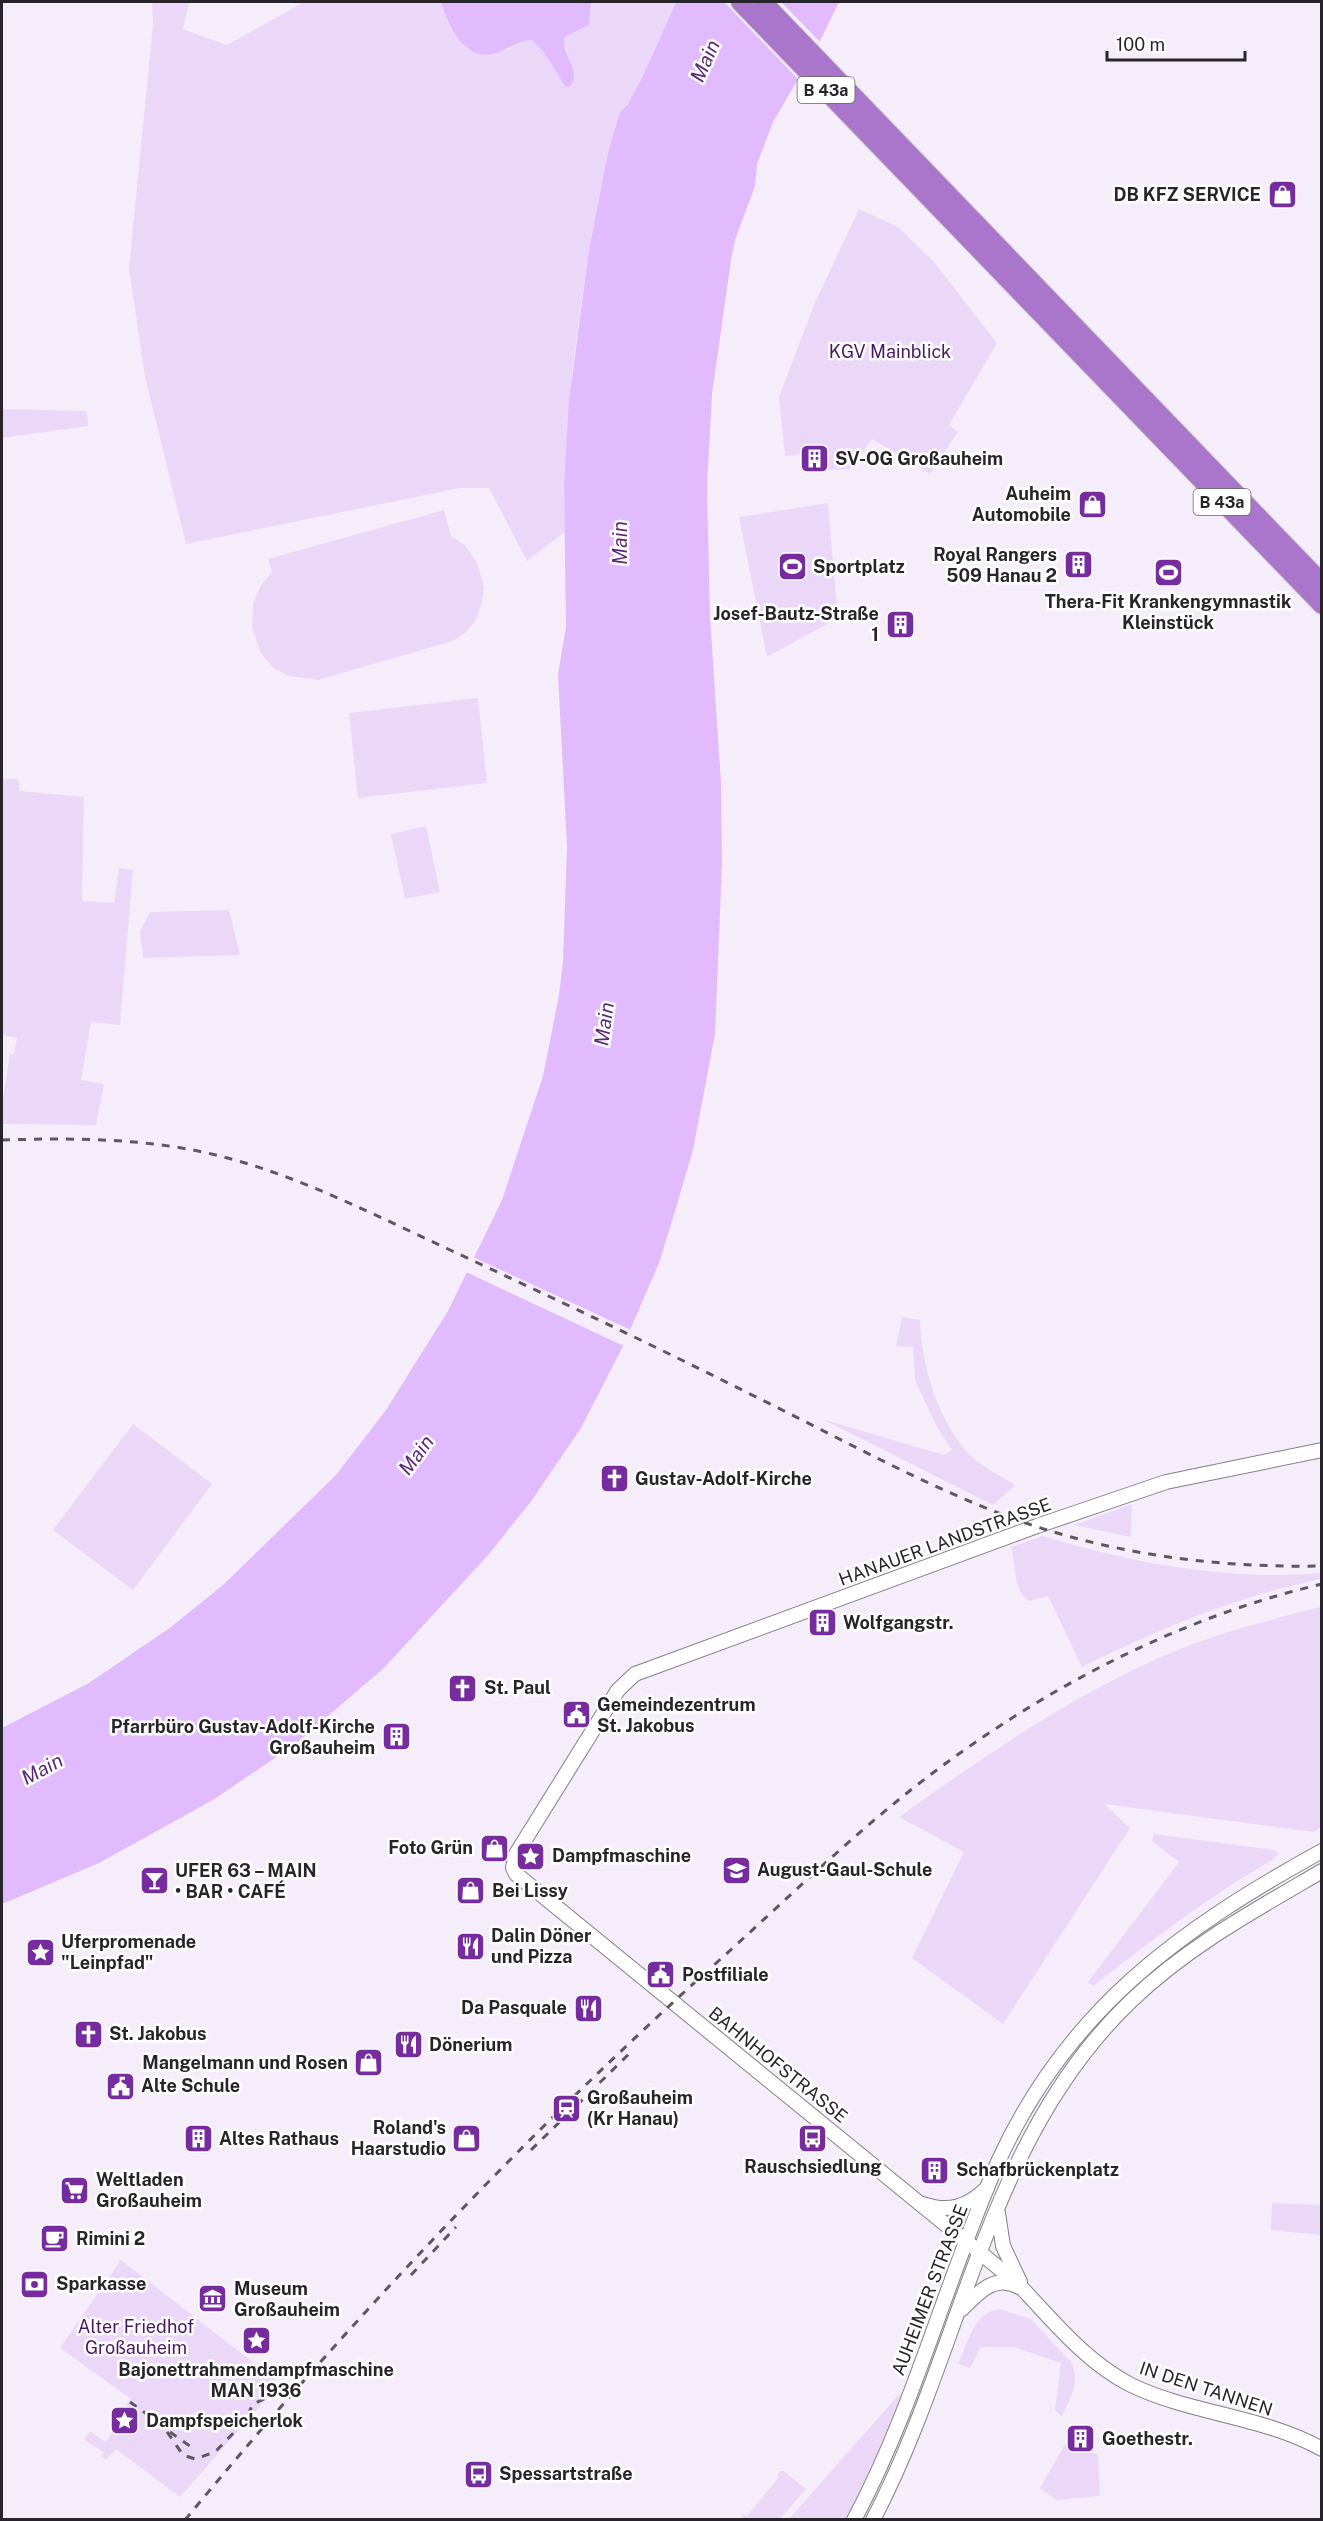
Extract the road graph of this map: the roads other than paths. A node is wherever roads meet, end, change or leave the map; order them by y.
1 (740, 2) edge
2 (763, 2) edge
3 (915, 171) junction
4 (1126, 392) junction
5 (1322, 583) edge
6 (1322, 605) edge
7 (1322, 1450) edge
8 (1322, 1851) edge
9 (513, 1868) joint
10 (1322, 1871) edge
11 (988, 2187) junction
12 (1001, 2197) junction
13 (919, 2203) junction
14 (968, 2242) junction
15 (980, 2253) junction
16 (1026, 2292) junction
17 (960, 2310) junction
18 (1322, 2449) edge
19 (854, 2520) edge
20 (873, 2520) edge

1 - 3 highway, B 43a
2 - 3 highway, B 43a
3 - 4 highway, B 43a
4 - 5 highway, B 43a
4 - 6 highway, B 43a
7 - 9 street, HANAUER LANDSTRASSE
8 - 11 street, AUHEIMER STRASSE
9 - 13 street, BAHNHOFSTRASSE
10 - 12 street, AUHEIMER STRASSE
11 - 13 street
11 - 14 street, AUHEIMER STRASSE
12 - 15 street, AUHEIMER STRASSE
12 - 16 street
13 - 14 street, BAHNHOFSTRASSE
14 - 15 street, BAHNHOFSTRASSE
14 - 19 street, AUHEIMER STRASSE
15 - 16 street, IN DEN TANNEN
15 - 17 street, AUHEIMER STRASSE
16 - 17 street
16 - 18 street, IN DEN TANNEN
17 - 20 street, AUHEIMER STRASSE

